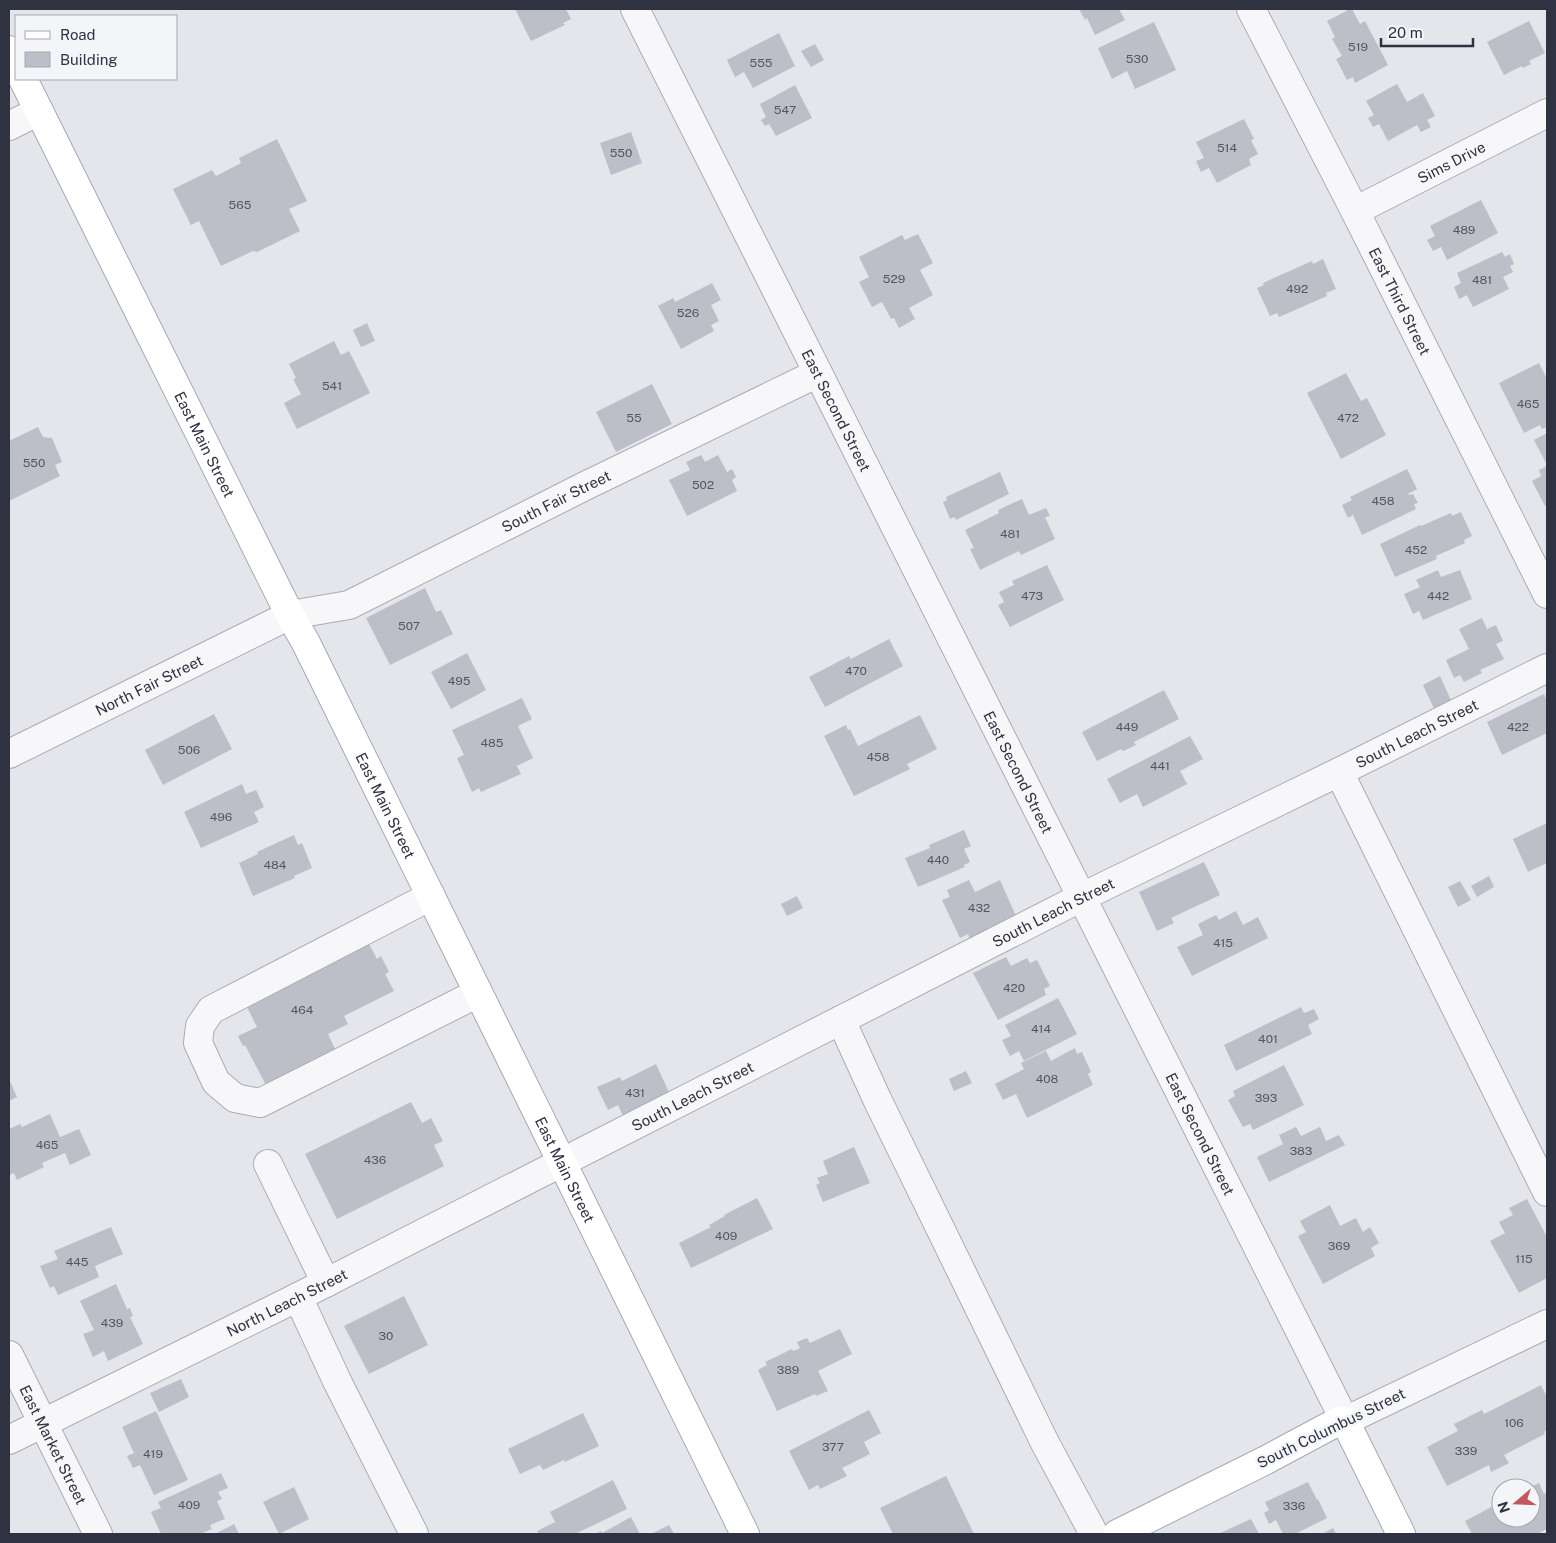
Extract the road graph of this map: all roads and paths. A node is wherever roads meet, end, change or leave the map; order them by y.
1 (635, 9) edge
2 (1251, 9) edge
3 (9, 50) edge
4 (15, 63) edge
5 (24, 80) edge
6 (39, 111) junction
7 (1547, 114) edge
8 (9, 126) edge
9 (1355, 211) junction
10 (818, 373) junction
11 (1547, 594) edge
12 (290, 615) junction
13 (1547, 668) edge
14 (11, 747) edge
15 (1339, 772) junction
16 (431, 896) junction
17 (1082, 897) junction
18 (478, 992) junction
19 (841, 1020) junction
20 (562, 1162) junction
21 (268, 1164) dead end
22 (1547, 1192) edge
23 (326, 1283) junction
24 (298, 1297) junction
25 (1547, 1324) edge
26 (9, 1355) edge
27 (1345, 1421) junction
28 (43, 1423) junction
29 (9, 1440) edge
30 (98, 1534) edge
31 (414, 1534) edge
32 (745, 1534) edge
33 (1094, 1534) edge
34 (1117, 1534) edge
35 (1401, 1534) edge

1 - 10 street, East Second Street
2 - 9 street, East Third Street
3 - 4 main road
5 - 6 main road, East Main Street
6 - 8 street
6 - 12 main road, East Main Street
7 - 9 street, Sims Drive
9 - 11 street, East Third Street
10 - 12 street, South Fair Street
10 - 17 street, East Second Street
12 - 14 street, North Fair Street
12 - 16 main road, East Main Street
13 - 15 street, South Leach Street
15 - 17 street, South Leach Street
15 - 22 street
16 - 18 main road, East Main Street
16 - 18 street
17 - 19 street, South Leach Street
17 - 27 street, East Second Street
18 - 20 main road, East Main Street
19 - 20 street, South Leach Street
19 - 33 street
20 - 23 street, North Leach Street
20 - 32 main road, East Main Street
21 - 23 street
23 - 24 street, North Leach Street
24 - 28 street, North Leach Street
24 - 31 street
25 - 27 street, South Columbus Street
26 - 28 street, East Market Street
27 - 34 main road, South Columbus Street
27 - 35 main road, East Second Street
28 - 29 street, North Leach Street
28 - 30 street, East Market Street

